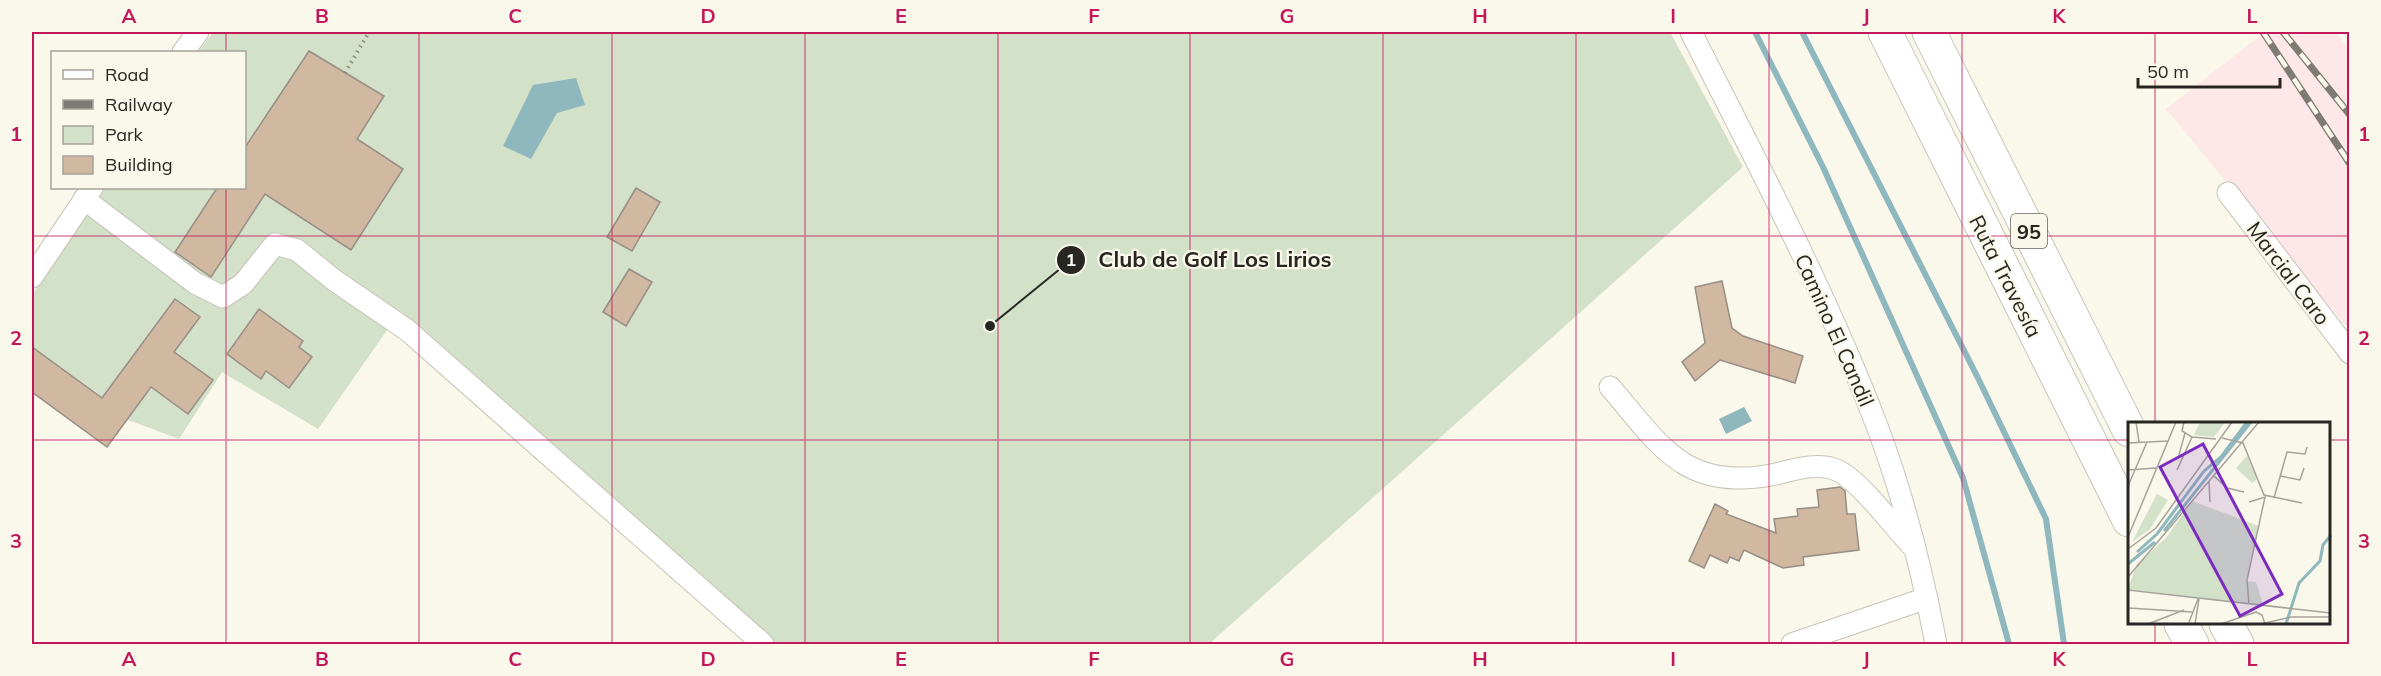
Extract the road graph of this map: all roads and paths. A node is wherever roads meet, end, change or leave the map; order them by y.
1 (198, 32) edge
2 (369, 32) edge
3 (1691, 32) edge
4 (1885, 32) edge
5 (1929, 32) edge
6 (184, 51) edge
7 (345, 73) dead end
8 (88, 193) edge
9 (2228, 193) dead end
10 (32, 277) edge
11 (2349, 353) edge
12 (1610, 387) dead end
13 (2128, 428) edge
14 (2128, 518) edge
15 (1917, 551) junction
16 (1927, 598) junction
17 (2182, 625) edge
18 (2227, 625) edge
19 (763, 645) edge
20 (1792, 645) edge
21 (1936, 645) edge
22 (2192, 645) edge
23 (2237, 645) edge

1 - 6 street
2 - 7 path
3 - 15 street, Camino El Candil
4 - 14 highway, Ruta Travesía / 95
5 - 13 highway, Ruta Travesía / 95
8 - 10 street
8 - 19 street
9 - 11 street, Marcial Caro
12 - 15 street
15 - 16 street, Camino El Candil
16 - 20 street
16 - 21 street, Camino El Candil
17 - 22 highway
18 - 23 highway

